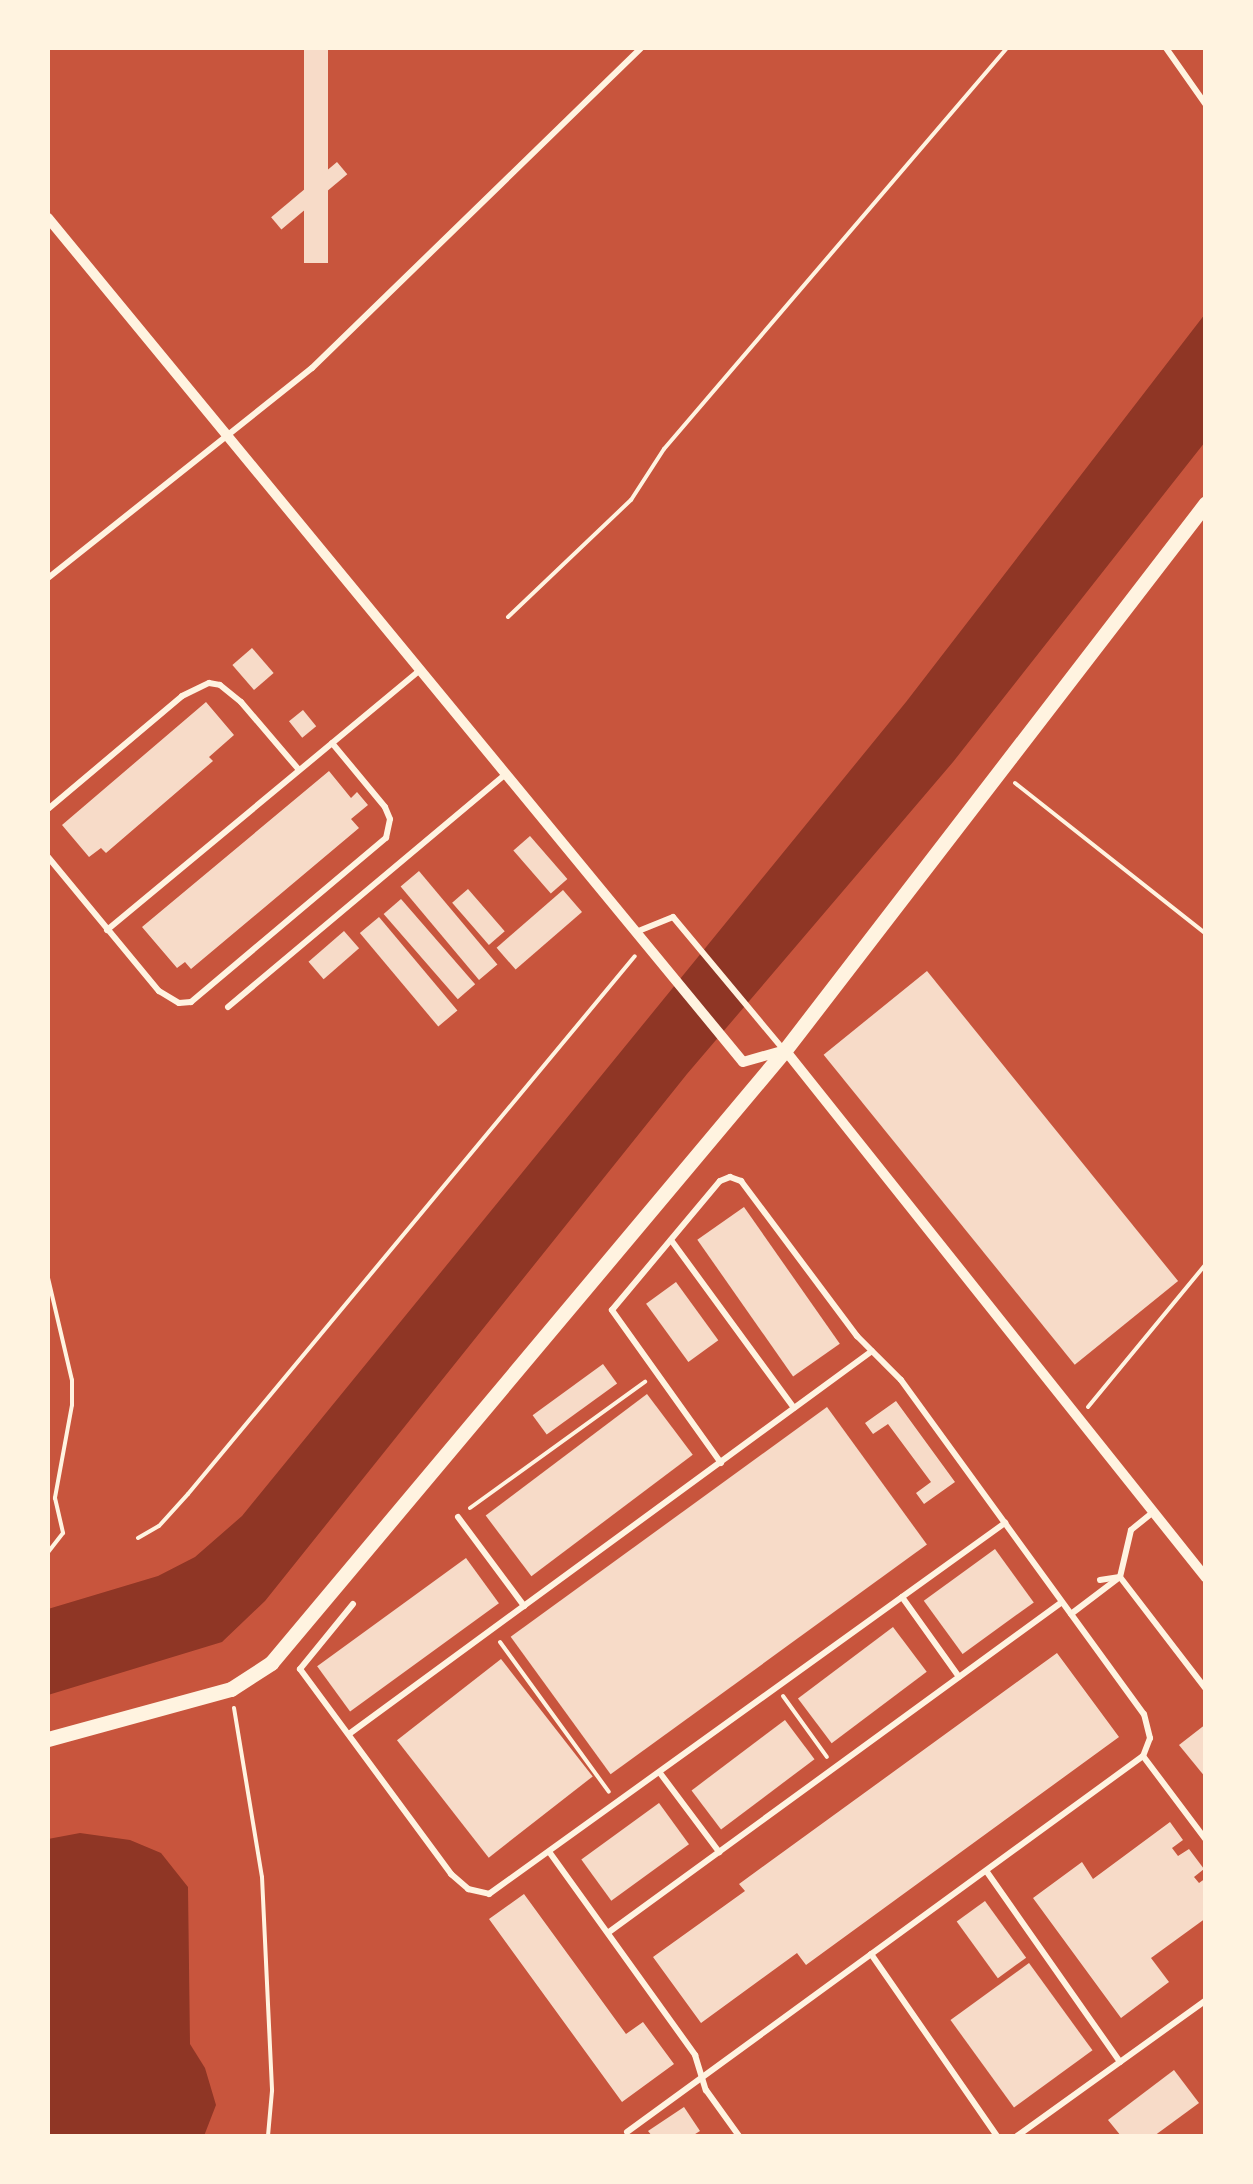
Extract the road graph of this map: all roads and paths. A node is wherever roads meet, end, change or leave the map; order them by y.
1 (640, 48) edge
2 (1008, 48) edge
3 (1166, 48) edge
4 (1206, 104) edge
5 (48, 218) edge
6 (227, 438) junction
7 (1206, 503) edge
8 (48, 578) edge
9 (508, 617) dead end
10 (419, 671) junction
11 (332, 744) junction
12 (300, 770) junction
13 (1000, 771) junction
14 (504, 775) junction
15 (48, 808) edge
16 (48, 857) edge
17 (108, 930) junction
18 (634, 932) junction
19 (1206, 934) edge
20 (644, 944) junction
21 (228, 1008) dead end
22 (784, 1050) junction
23 (671, 1240) junction
24 (1206, 1264) edge
25 (48, 1278) edge
26 (872, 1351) junction
27 (657, 1373) junction
28 (794, 1408) junction
29 (1079, 1419) junction
30 (721, 1463) junction
31 (1153, 1512) junction
32 (458, 1517) joint
33 (1004, 1523) junction
34 (138, 1538) dead end
35 (48, 1552) edge
36 (1120, 1576) junction
37 (1206, 1578) edge
38 (1100, 1580) dead end
39 (902, 1598) junction
40 (1062, 1602) junction
41 (353, 1604) dead end
42 (524, 1606) junction
43 (1071, 1614) junction
44 (491, 1630) junction
45 (960, 1677) junction
46 (777, 1688) junction
47 (1206, 1688) edge
48 (230, 1689) junction
49 (349, 1734) junction
50 (48, 1739) edge
51 (1143, 1756) junction
52 (835, 1768) junction
53 (660, 1773) junction
54 (618, 1804) junction
55 (1206, 1840) edge
56 (719, 1852) junction
57 (550, 1853) junction
58 (986, 1872) junction
59 (609, 1932) junction
60 (871, 1954) junction
61 (1206, 2000) edge
62 (1120, 2062) junction
63 (702, 2078) junction
64 (627, 2132) dead end
65 (268, 2136) edge
66 (740, 2136) edge
67 (997, 2136) edge
68 (1018, 2136) edge

1 - 6 lane
2 - 9 path
3 - 4 lane
5 - 6 street
6 - 8 lane
6 - 10 street
7 - 13 street
10 - 11 lane
10 - 14 street
11 - 12 lane
11 - 17 lane
12 - 15 lane
12 - 17 lane
13 - 19 path
13 - 22 street
14 - 18 street
14 - 21 lane
16 - 17 lane
18 - 20 street
18 - 22 lane
20 - 22 street
20 - 34 path
22 - 29 street
22 - 48 street
23 - 26 lane
23 - 27 lane
23 - 28 lane
24 - 29 path
25 - 35 path
26 - 28 lane
26 - 33 lane
27 - 30 lane
27 - 32 path
28 - 30 lane
29 - 31 street
30 - 42 lane
31 - 36 lane
31 - 37 street
32 - 42 lane
33 - 39 lane
33 - 40 lane
36 - 38 lane
36 - 43 lane
36 - 47 lane
39 - 45 lane
39 - 46 lane
40 - 43 lane
40 - 45 lane
41 - 49 lane
42 - 44 lane
43 - 51 lane
44 - 49 lane
44 - 54 path
45 - 52 lane
46 - 52 path
46 - 53 lane
48 - 50 street
48 - 65 path
49 - 57 lane
51 - 55 lane
51 - 58 lane
52 - 56 lane
53 - 54 lane
53 - 56 lane
54 - 57 lane
56 - 59 lane
57 - 59 lane
58 - 60 lane
58 - 62 lane
59 - 63 lane
60 - 63 lane
60 - 67 lane
61 - 62 lane
62 - 68 lane
63 - 64 lane
63 - 66 lane

